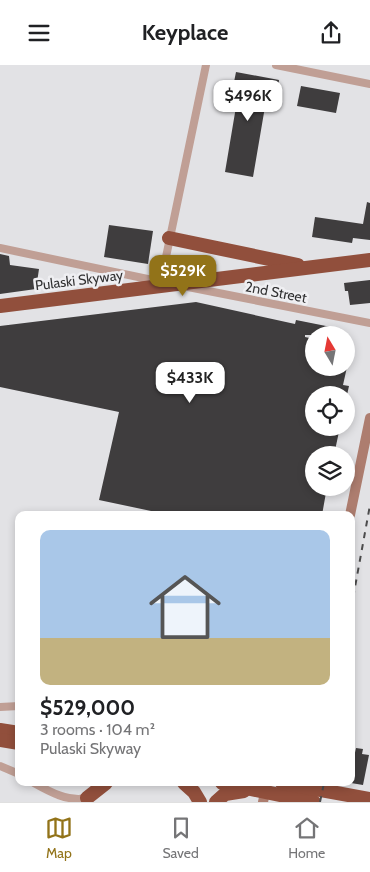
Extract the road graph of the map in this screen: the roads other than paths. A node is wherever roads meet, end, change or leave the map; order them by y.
1 (206, 65) edge
2 (276, 65) edge
3 (370, 84) edge
4 (169, 238) junction
5 (0, 248) edge
6 (370, 260) edge
7 (370, 264) edge
8 (370, 268) edge
9 (160, 281) junction
10 (0, 306) edge
11 (0, 314) edge
12 (370, 323) edge
13 (370, 418) edge
14 (351, 511) edge
15 (15, 706) edge
16 (0, 707) edge
17 (0, 730) edge
18 (15, 732) edge
19 (0, 740) edge
20 (15, 742) edge
21 (0, 766) edge
22 (15, 772) edge
23 (40, 786) edge
24 (92, 786) edge
25 (102, 786) edge
26 (187, 786) edge
27 (261, 786) edge
28 (312, 786) edge
29 (87, 798) junction
30 (370, 799) edge
31 (298, 801) edge
32 (200, 802) edge
33 (216, 802) edge
34 (262, 802) edge
35 (314, 802) edge

1 - 4 street
2 - 3 street
4 - 7 highway
4 - 9 street
5 - 9 street, 2nd Street
6 - 10 highway, Pulaski Skyway
8 - 11 highway, Pulaski Skyway
9 - 12 street, 2nd Street
13 - 14 main road
15 - 16 street
17 - 18 highway
19 - 20 highway
21 - 22 street
23 - 29 street
24 - 29 highway
25 - 29 highway
26 - 32 highway
27 - 31 highway
27 - 33 highway
27 - 34 main road
28 - 30 highway
31 - 35 highway

